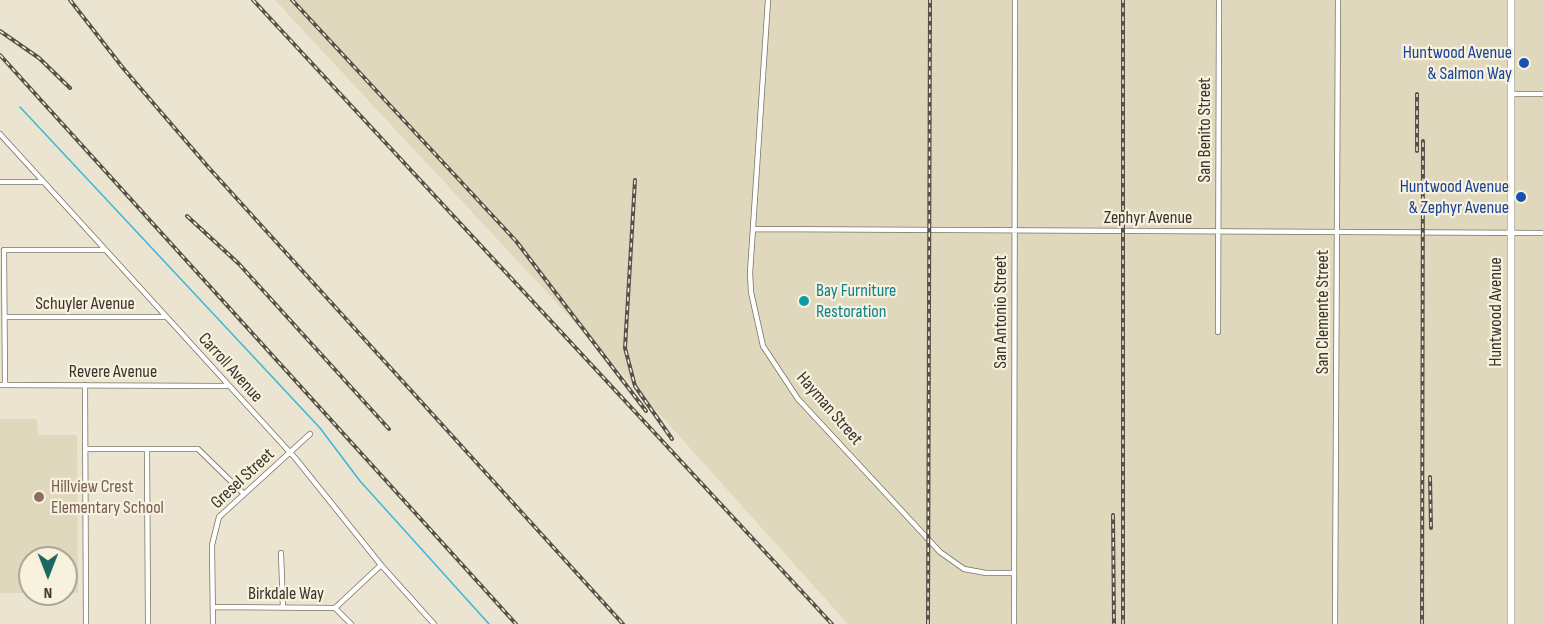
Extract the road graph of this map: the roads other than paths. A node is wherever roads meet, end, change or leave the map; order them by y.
1 (768, 0) edge
2 (1015, 0) edge
3 (1219, 0) edge
4 (1338, 0) edge
5 (1512, 0) edge
6 (1511, 94) junction
7 (1543, 94) edge
8 (0, 134) edge
9 (0, 182) edge
10 (43, 182) junction
11 (753, 229) junction
12 (1015, 230) junction
13 (1218, 231) junction
14 (1338, 232) junction
15 (1511, 233) junction
16 (1543, 233) edge
17 (104, 250) junction
18 (4, 317) junction
19 (165, 317) junction
20 (1218, 332) dead end
21 (2, 385) edge
22 (84, 385) junction
23 (226, 386) junction
24 (310, 434) dead end
25 (85, 448) junction
26 (147, 448) junction
27 (290, 453) junction
28 (244, 494) junction
29 (281, 553) dead end
30 (381, 565) junction
31 (1013, 573) junction
32 (213, 607) junction
33 (283, 608) junction
34 (335, 608) junction
35 (82, 624) edge
36 (86, 624) edge
37 (148, 624) edge
38 (213, 624) edge
39 (351, 624) edge
40 (434, 624) edge
41 (1014, 624) edge
42 (1335, 624) edge
43 (1511, 624) edge

1 - 11 street, Hayman Street
2 - 12 street, San Antonio Street
3 - 13 street, San Benito Street
4 - 14 street, San Clemente Street
5 - 6 street, Huntwood Avenue
6 - 7 street
6 - 15 street, Huntwood Avenue
8 - 10 street, Carroll Avenue
9 - 10 street
10 - 17 street, Carroll Avenue
11 - 12 street, Zephyr Avenue
11 - 31 street, Hayman Street
12 - 13 street, Zephyr Avenue
12 - 31 street, San Antonio Street
13 - 14 street, Zephyr Avenue
13 - 20 street, San Benito Street
14 - 15 street, Zephyr Avenue
14 - 42 street, San Clemente Street
15 - 16 street, Zephyr Avenue
15 - 43 street, Huntwood Avenue
17 - 18 street
17 - 19 street, Carroll Avenue
18 - 19 street, Schuyler Avenue
18 - 21 street
19 - 23 street, Carroll Avenue
21 - 22 street, Revere Avenue
22 - 23 street, Revere Avenue
22 - 25 street
23 - 27 street, Carroll Avenue
24 - 27 street, Gresel Street
25 - 26 street
25 - 36 street
26 - 28 street
26 - 37 street
27 - 28 street, Gresel Street
27 - 30 street, Carroll Avenue
28 - 32 street, Gresel Street
29 - 33 street
30 - 34 street
30 - 40 street, Carroll Avenue
31 - 41 street, San Antonio Street
32 - 33 street, Birkdale Way
32 - 38 street, Gresel Street
33 - 34 street, Birkdale Way
34 - 39 street, Birkdale Way
35 - 36 street

